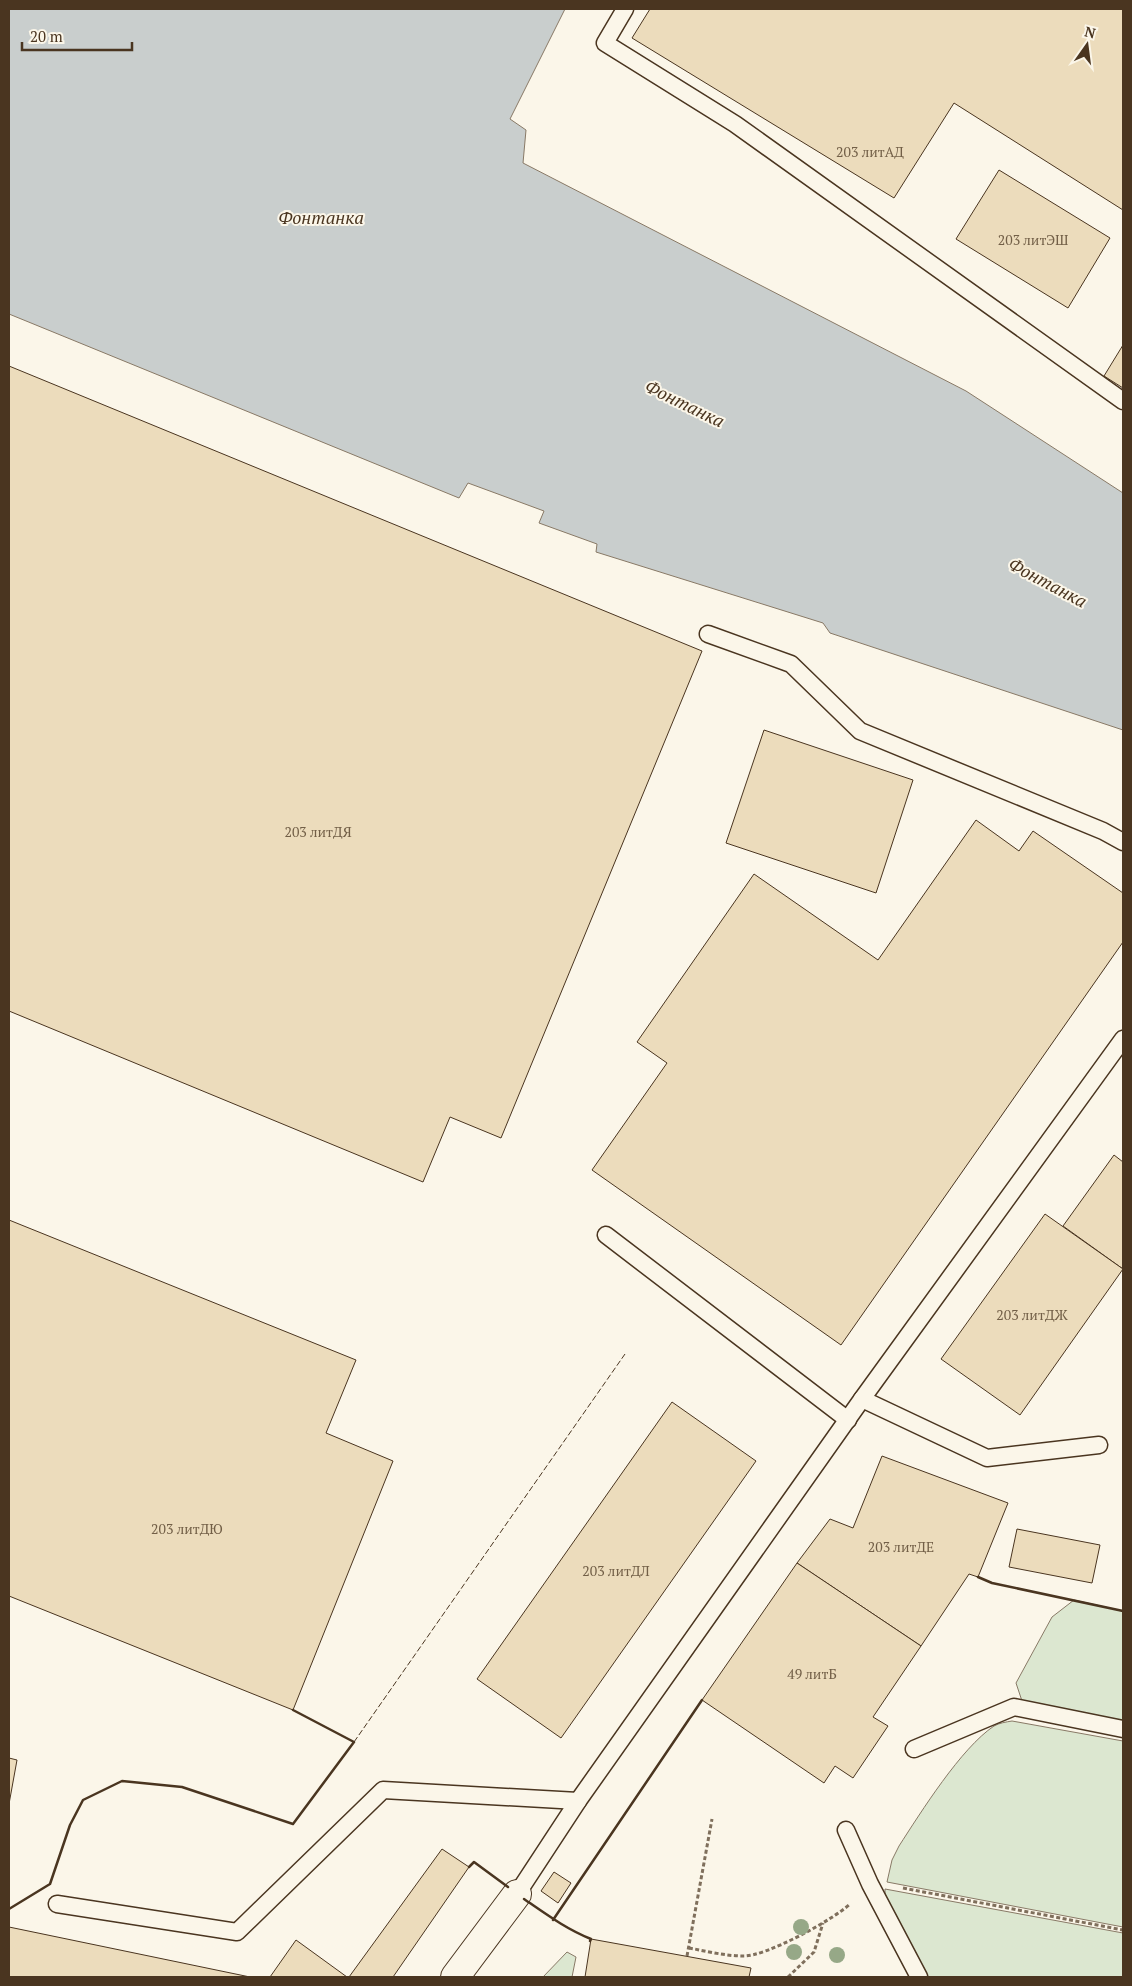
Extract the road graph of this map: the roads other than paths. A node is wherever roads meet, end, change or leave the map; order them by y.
1 (625, 9) edge
2 (1123, 402) edge
3 (708, 634) dead end
4 (1123, 842) edge
5 (1123, 1039) edge
6 (606, 1235) dead end
7 (862, 1399) junction
8 (848, 1420) junction
9 (1099, 1445) dead end
10 (1123, 1729) edge
11 (914, 1749) dead end
12 (578, 1801) junction
13 (846, 1830) dead end
14 (517, 1894) joint
15 (57, 1904) dead end
16 (455, 1977) edge
17 (919, 1977) edge

1 - 2 lane
3 - 4 lane
5 - 7 lane
6 - 8 lane
7 - 8 lane
7 - 9 lane
8 - 12 lane
10 - 11 lane
12 - 14 lane
12 - 15 lane
13 - 17 lane
14 - 16 street

